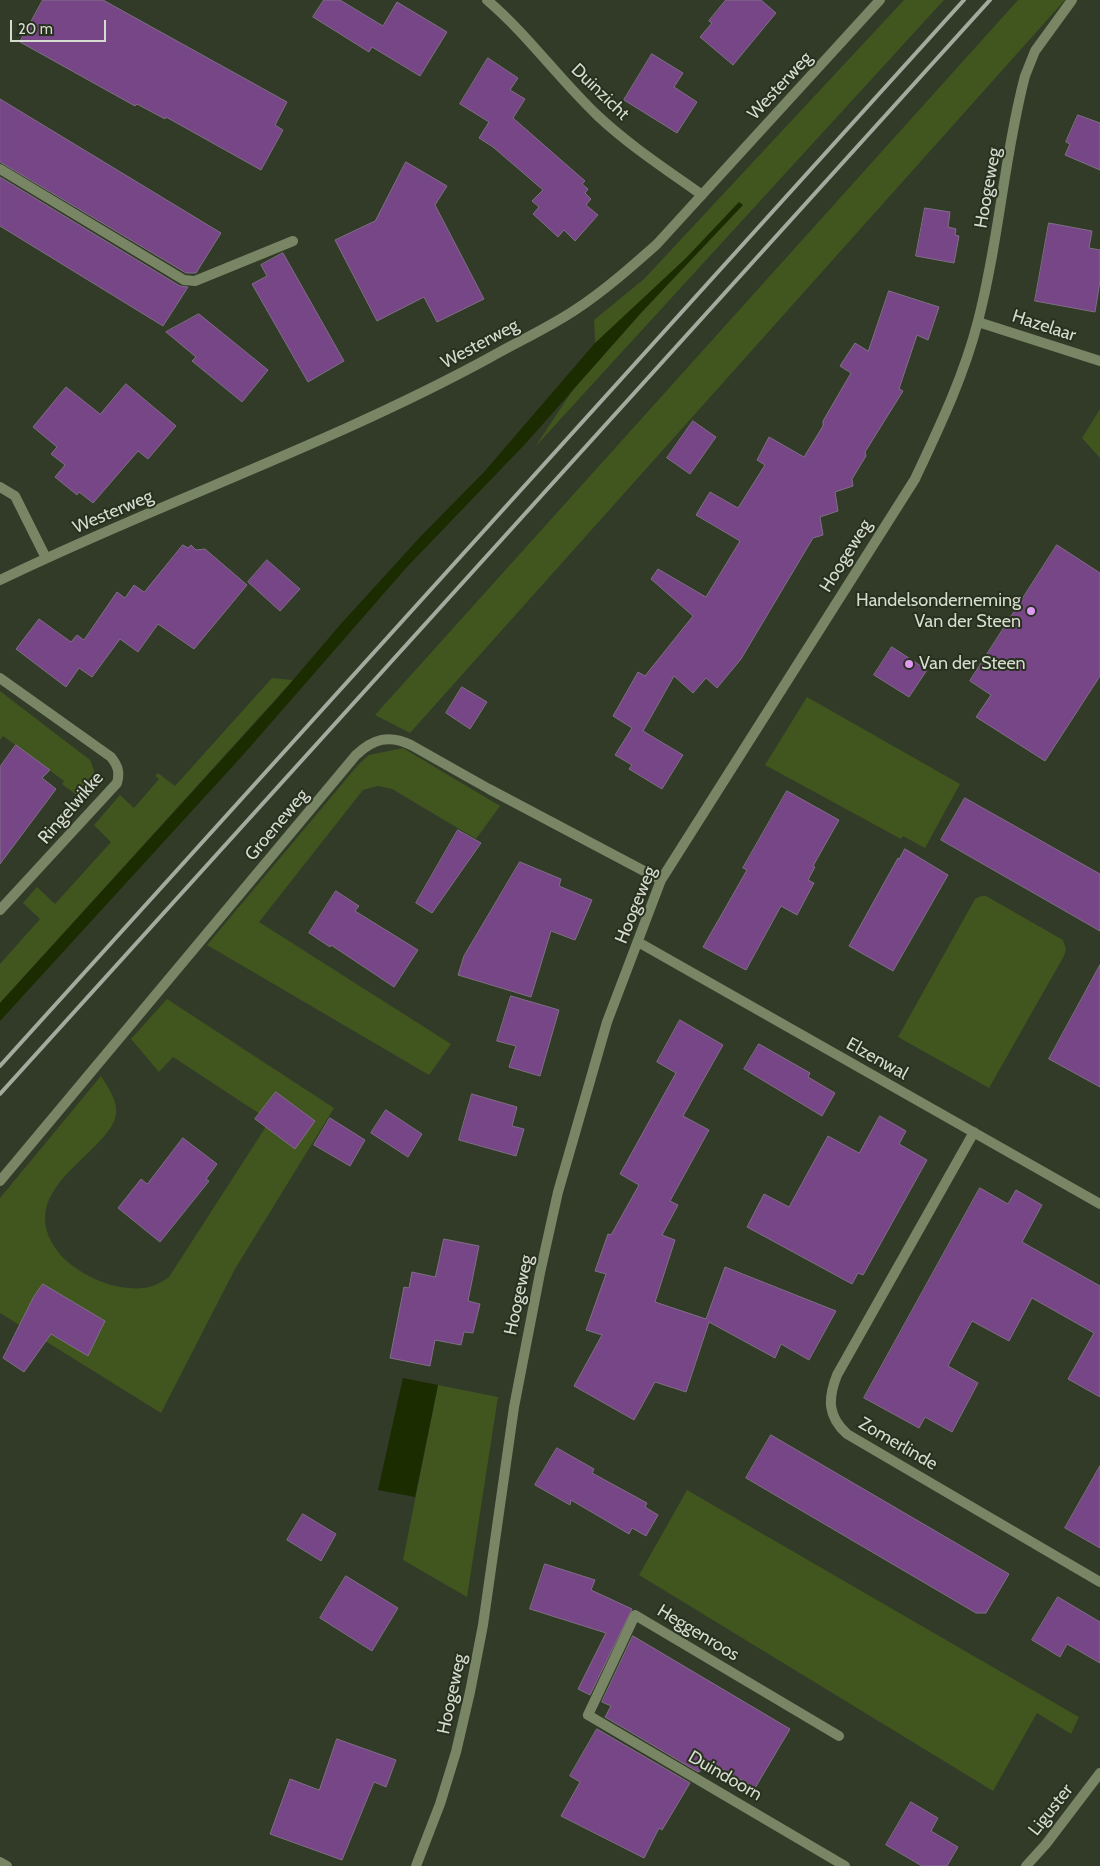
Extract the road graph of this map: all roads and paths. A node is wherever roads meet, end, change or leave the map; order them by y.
1 (487, 0) edge
2 (880, 0) edge
3 (1072, 0) edge
4 (0, 169) edge
5 (702, 195) junction
6 (292, 241) dead end
7 (978, 322) junction
8 (1100, 361) edge
9 (0, 487) edge
10 (46, 558) junction
11 (0, 580) edge
12 (0, 678) edge
13 (661, 880) junction
14 (0, 910) edge
15 (638, 942) junction
16 (974, 1132) junction
17 (0, 1181) edge
18 (1100, 1204) edge
19 (1100, 1582) edge
20 (588, 1715) joint
21 (839, 1736) dead end
22 (1100, 1773) edge
23 (0, 1862) edge
24 (7, 1866) edge
25 (416, 1866) edge
26 (845, 1866) edge
27 (1026, 1866) edge

1 - 5 street, Duinzicht
2 - 5 street, Westerweg
3 - 7 street, Hoogeweg
4 - 6 street
5 - 10 street, Westerweg
7 - 8 street, Hazelaar
7 - 13 street, Hoogeweg
9 - 10 street
10 - 11 street, Westerweg
12 - 14 street, Ringelwikke
13 - 15 street, Hoogeweg
13 - 17 street, Groeneweg
15 - 16 street, Elzenwal
15 - 25 street, Hoogeweg
16 - 18 street, Elzenwal
16 - 19 street, Zomerlinde
20 - 21 street, Heggenroos
20 - 26 street, Duindoorn
22 - 27 street, Liguster
23 - 24 street

